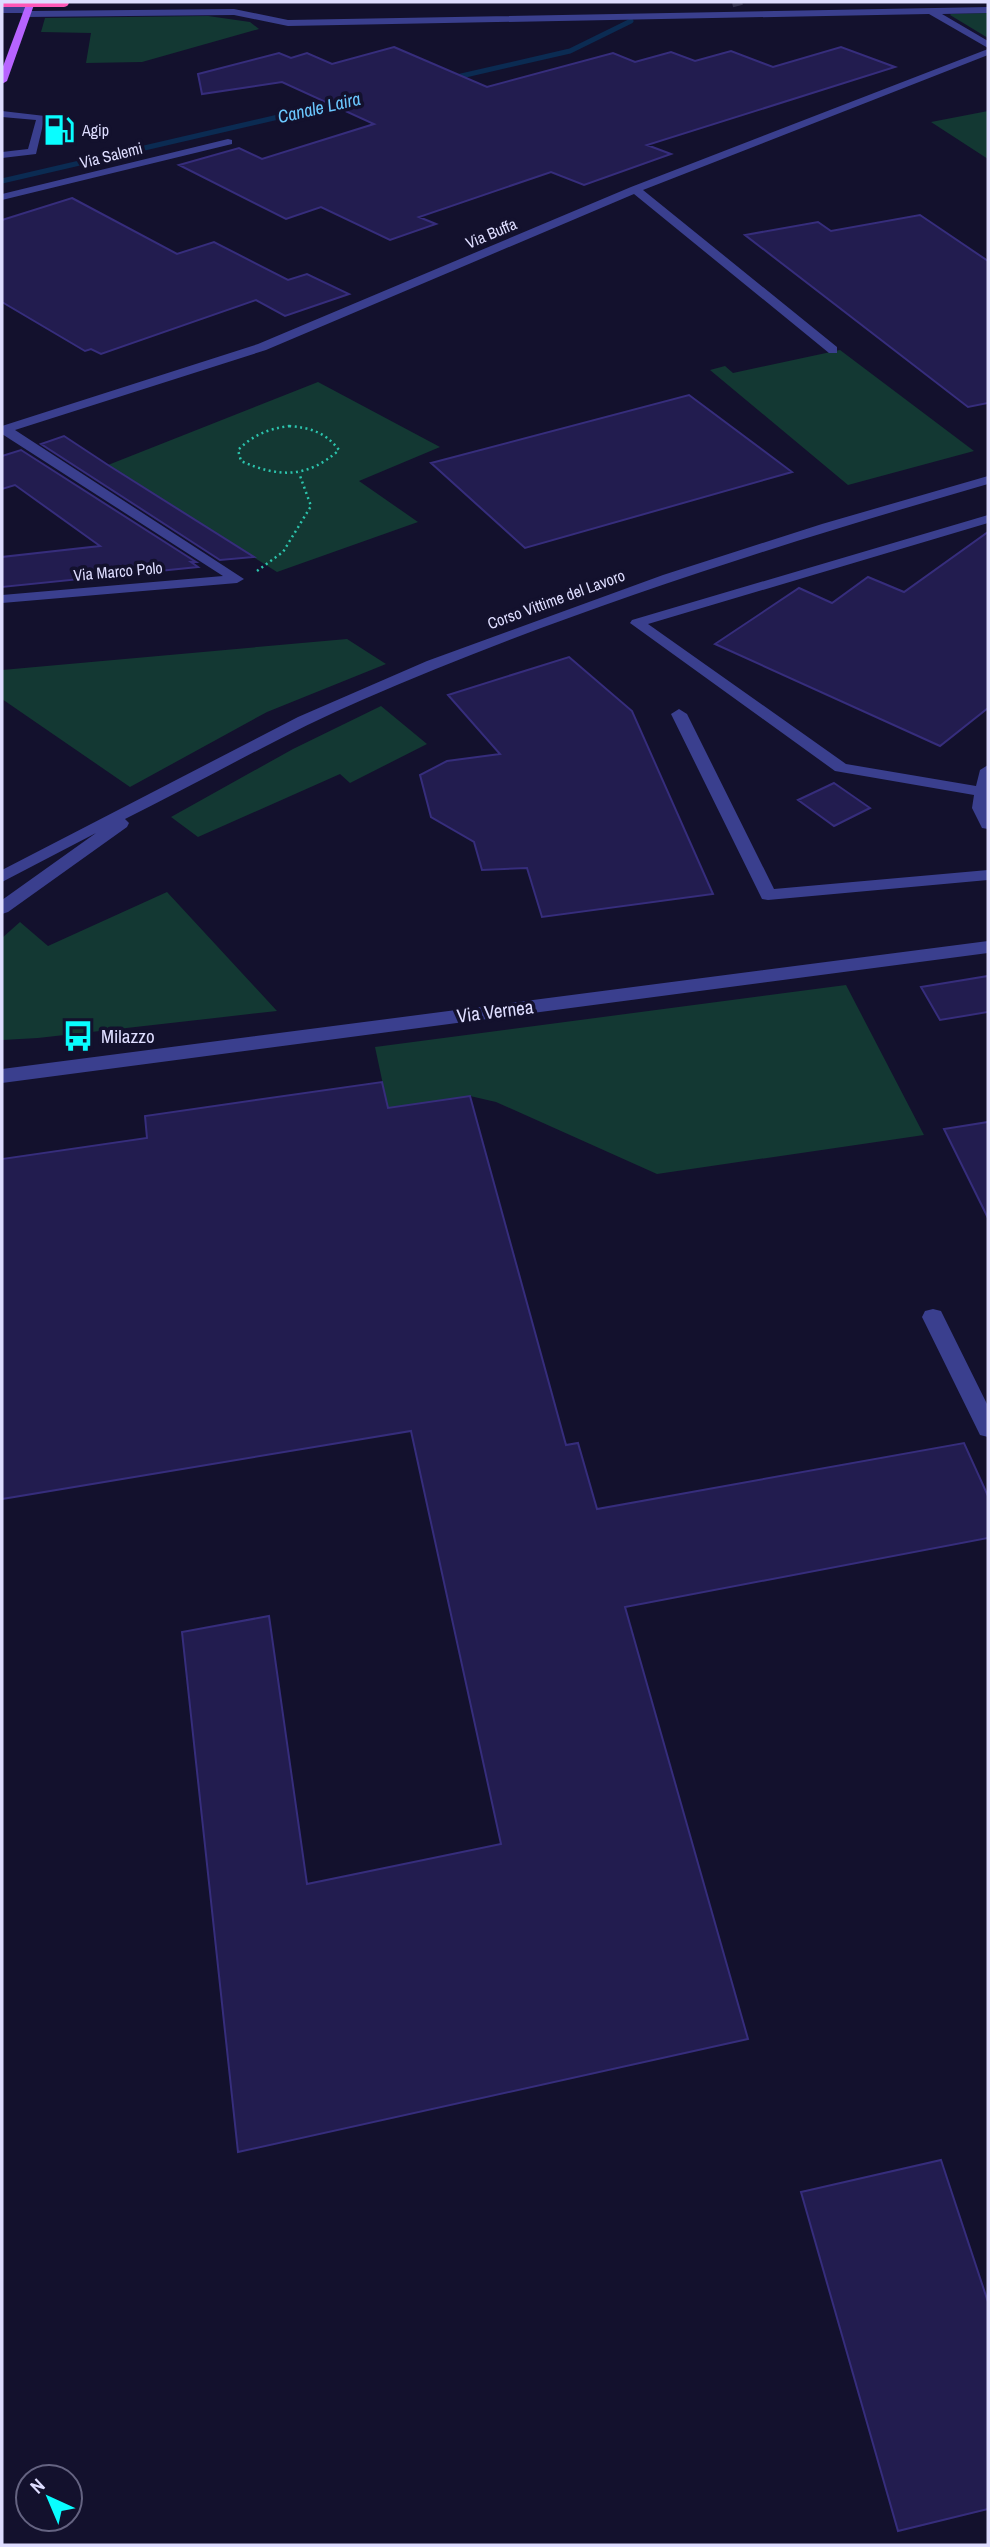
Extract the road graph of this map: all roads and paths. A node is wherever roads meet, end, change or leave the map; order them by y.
1 (2, 2) edge
2 (64, 2) edge
3 (738, 6) dead end
4 (28, 9) edge
5 (2, 10) edge
6 (988, 10) edge
7 (931, 11) junction
8 (744, 15) junction
9 (988, 46) edge
10 (988, 52) edge
11 (2, 81) edge
12 (2, 114) edge
13 (228, 142) dead end
14 (2, 155) edge
15 (635, 189) junction
16 (2, 197) edge
17 (833, 350) dead end
18 (4, 430) edge
19 (299, 472) junction
20 (988, 480) edge
21 (988, 519) edge
22 (237, 579) junction
23 (2, 599) edge
24 (679, 714) dead end
25 (988, 770) edge
26 (983, 792) junction
27 (153, 798) junction
28 (988, 824) edge
29 (988, 874) edge
30 (2, 877) edge
31 (2, 908) edge
32 (988, 947) edge
33 (2, 1076) edge
34 (933, 1317) dead end
35 (988, 1428) edge

1 - 2 highway, bridge
3 - 8 street
4 - 5 street
4 - 8 street
4 - 11 main road
6 - 7 street
7 - 8 street
7 - 9 street
10 - 15 street, Via Buffa
12 - 14 street
13 - 16 street, Via Salemi
15 - 17 street
15 - 18 street, Via Buffa
18 - 22 street
19 - 19 path
19 - 22 path
20 - 27 street, Corso Vittime del Lavoro
21 - 26 street
22 - 23 street, Via Marco Polo
24 - 29 street
25 - 26 street
26 - 28 street
27 - 30 street
27 - 31 street
32 - 33 street, Via Vernea
34 - 35 street

